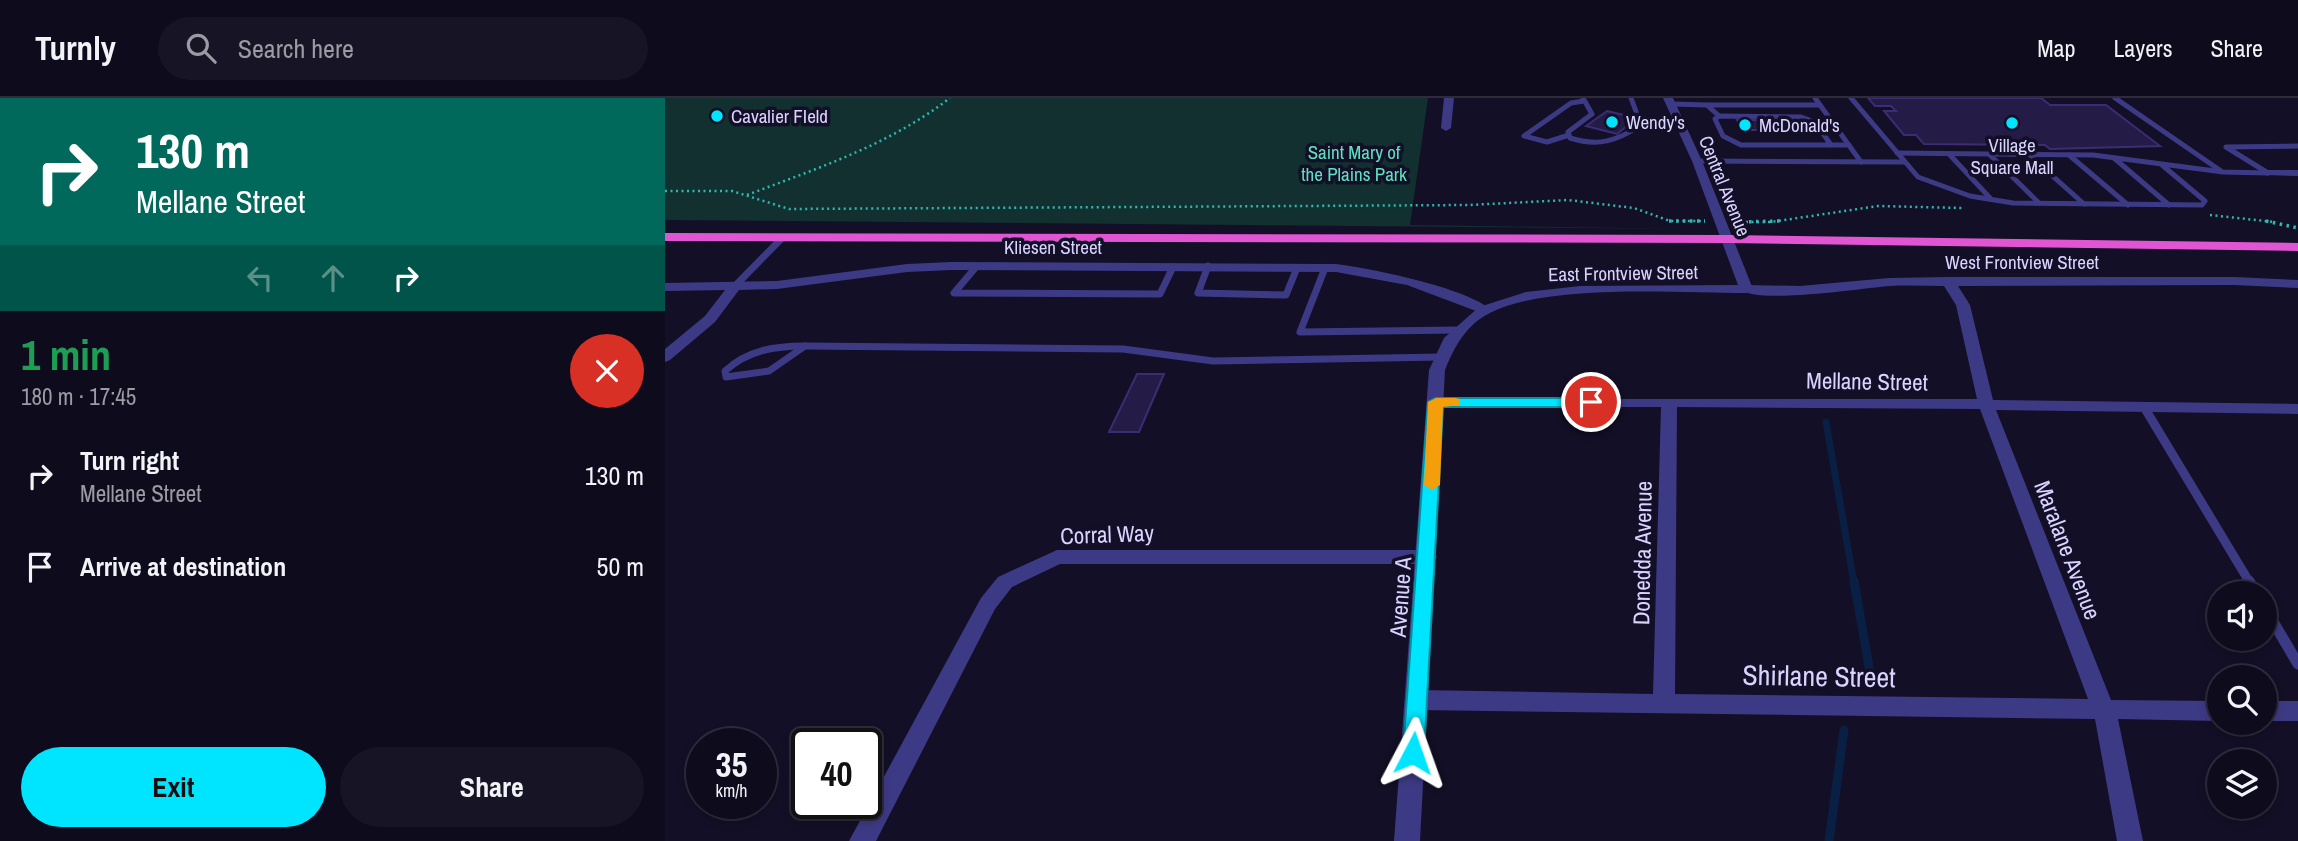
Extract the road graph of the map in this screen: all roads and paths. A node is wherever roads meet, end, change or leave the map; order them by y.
1 (950, 98) edge
2 (1449, 98) edge
3 (1631, 98) edge
4 (1815, 98) edge
5 (1851, 98) edge
6 (2115, 98) edge
7 (1584, 99) edge
8 (1669, 101) edge
9 (1707, 105) junction
10 (1820, 105) junction
11 (1719, 116) junction
12 (1446, 128) dead end
13 (1569, 135) junction
14 (1741, 145) junction
15 (1831, 145) junction
16 (1849, 145) junction
17 (2298, 146) edge
18 (1897, 153) junction
19 (1949, 154) junction
20 (1990, 155) junction
21 (2029, 155) junction
22 (2069, 155) junction
23 (2114, 158) junction
24 (1697, 161) junction
25 (1749, 161) junction
26 (1861, 162) junction
27 (1905, 162) junction
28 (2162, 165) junction
29 (2223, 172) junction
30 (2272, 173) junction
31 (2298, 173) edge
32 (2298, 186) edge
33 (665, 191) edge
34 (746, 195) junction
35 (1991, 199) junction
36 (2039, 203) junction
37 (2084, 204) junction
38 (2129, 205) junction
39 (2169, 205) junction
40 (1692, 221) dead end
41 (665, 237) edge
42 (782, 238) junction
43 (1728, 239) junction
44 (2298, 247) edge
45 (1208, 266) junction
46 (976, 267) junction
47 (1173, 267) junction
48 (1297, 268) junction
49 (1325, 268) junction
50 (1948, 281) junction
51 (2298, 284) edge
52 (665, 287) edge
53 (734, 287) junction
54 (1746, 289) junction
55 (1484, 310) junction
56 (1458, 330) junction
57 (805, 346) junction
58 (665, 357) edge
59 (1441, 357) junction
60 (1436, 402) junction
61 (1669, 402) junction
62 (1986, 405) junction
63 (2144, 407) junction
64 (2298, 409) edge
65 (1427, 557) junction
66 (2249, 581) edge
67 (2277, 628) edge
68 (2298, 664) edge
69 (1417, 700) junction
70 (1664, 704) junction
71 (2103, 711) junction
72 (2207, 711) edge
73 (2277, 711) edge
74 (2298, 711) edge
75 (862, 841) edge
76 (1407, 841) edge
77 (2130, 841) edge

1 - 34 path
2 - 12 street
3 - 13 lane
4 - 10 lane
5 - 18 lane
6 - 29 lane
7 - 13 lane
7 - 13 lane
8 - 9 lane
8 - 24 street, Central Avenue
9 - 10 lane
9 - 11 lane
10 - 16 lane
11 - 14 lane
11 - 15 lane
14 - 15 lane
14 - 25 lane
15 - 16 lane
16 - 26 lane
17 - 30 lane
18 - 19 lane
18 - 27 lane
19 - 20 lane
19 - 35 lane
20 - 21 lane
20 - 36 lane
21 - 22 lane
21 - 37 lane
22 - 23 lane
22 - 38 lane
23 - 28 lane
23 - 39 lane
24 - 25 lane
24 - 43 street, Central Avenue
25 - 26 lane
26 - 27 lane
27 - 35 lane
28 - 29 lane
28 - 39 lane
29 - 30 lane
30 - 31 street
30 - 32 street
33 - 34 path
34 - 40 path
35 - 36 lane
36 - 37 lane
37 - 38 lane
38 - 39 lane
41 - 42 highway
42 - 43 highway
42 - 53 lane
43 - 44 highway
43 - 54 street, Central Avenue
45 - 47 street, Kliesen Street
45 - 48 street, Kliesen Street
45 - 48 lane
46 - 47 street, Kliesen Street
46 - 47 lane
46 - 53 street, Kliesen Street
48 - 49 street, Kliesen Street
49 - 55 street, Kliesen Street
49 - 56 lane
50 - 51 street, West Frontview Street
50 - 54 street, West Frontview Street
50 - 62 street, Maralane Avenue
52 - 53 street, Kliesen Street
53 - 58 street
54 - 55 street, East Frontview Street
55 - 56 street, East Frontview Street
56 - 59 street, East Frontview Street
57 - 57 lane
57 - 59 lane
59 - 60 street, Avenue A
60 - 61 street, Mellane Street
60 - 65 street, Avenue A
61 - 62 street, Mellane Street
61 - 70 street, Donedda Avenue
62 - 63 street, Mellane Street
62 - 71 street, Maralane Avenue
63 - 64 street, Mellane Street
63 - 66 lane
65 - 69 street, Avenue A
65 - 75 street, Corral Way
67 - 68 lane
69 - 70 street, Shirlane Street
69 - 76 street, Avenue A
70 - 71 street, Shirlane Street
71 - 72 street, Shirlane Street
71 - 77 street, Maralane Avenue
73 - 74 street

